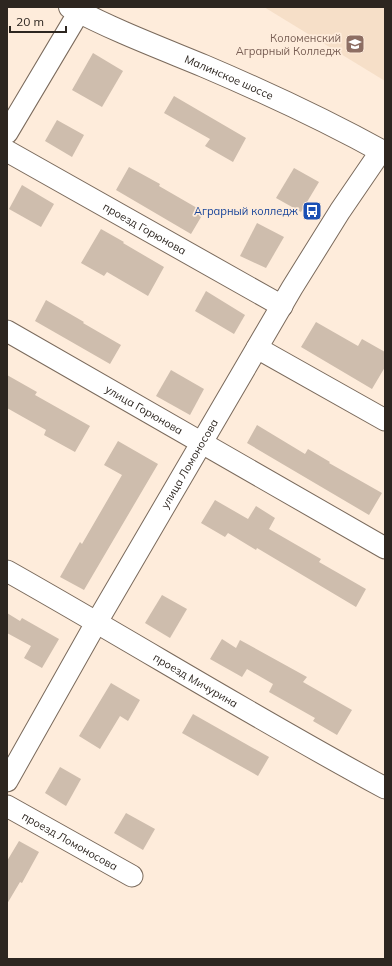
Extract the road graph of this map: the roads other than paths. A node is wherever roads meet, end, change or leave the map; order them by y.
1 (74, 10) edge
2 (7, 133) edge
3 (7, 151) edge
4 (383, 152) edge
5 (282, 306) junction
6 (7, 331) edge
7 (257, 348) junction
8 (385, 420) edge
9 (202, 443) junction
10 (385, 548) edge
11 (7, 571) edge
12 (97, 622) junction
13 (7, 781) edge
14 (385, 788) edge
15 (7, 806) edge
16 (132, 876) dead end

1 - 2 street
1 - 4 main road, Малинское шоссе
3 - 5 street, проезд Горюнова
4 - 5 street, улица Ломоносова
5 - 7 street, улица Ломоносова
6 - 9 street, улица Горюнова
7 - 8 street
7 - 9 street, улица Ломоносова
9 - 10 street, улица Горюнова
9 - 12 street, улица Ломоносова
11 - 12 street, проезд Мичурина
12 - 13 street, улица Ломоносова
12 - 14 street, проезд Мичурина
15 - 16 street, проезд Ломоносова

